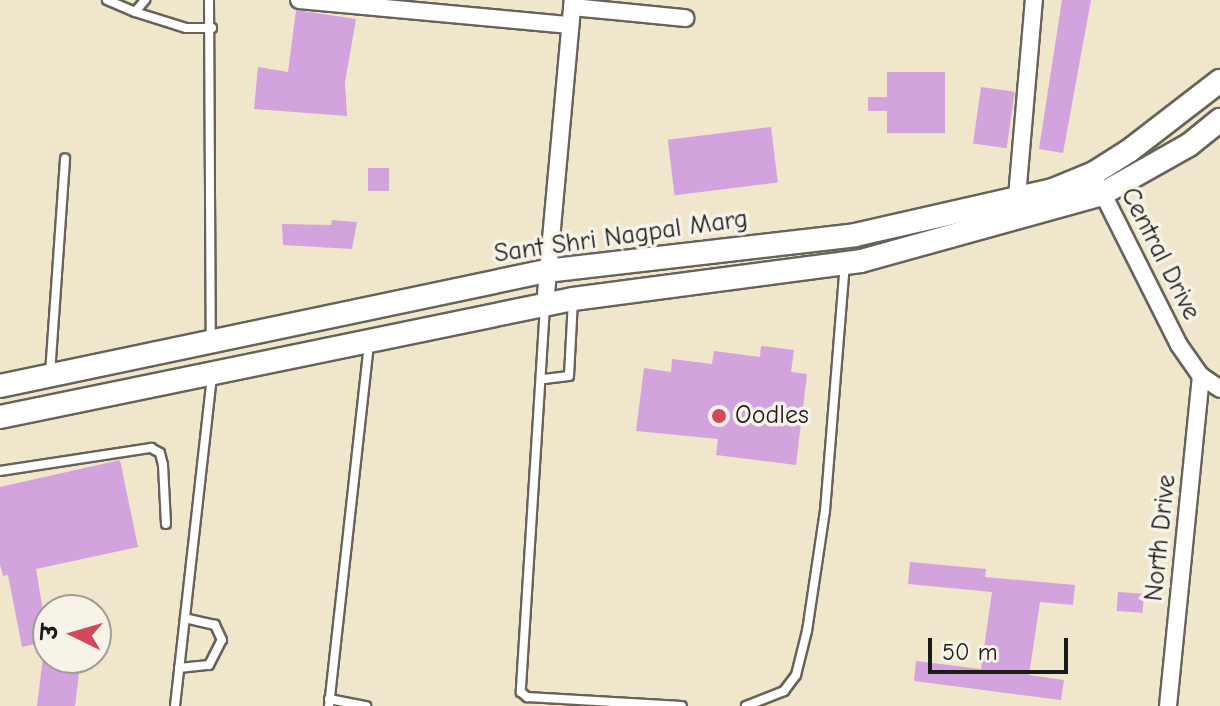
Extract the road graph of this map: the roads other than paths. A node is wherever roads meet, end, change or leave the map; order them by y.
1 (107, 0) edge
2 (145, 0) edge
3 (209, 0) edge
4 (299, 0) edge
5 (1034, 0) edge
6 (572, 4) edge
7 (135, 12) junction
8 (685, 18) dead end
9 (570, 25) junction
10 (212, 28) junction
11 (1220, 81) edge
12 (1220, 120) edge
13 (65, 159) dead end
14 (1098, 184) junction
15 (1017, 197) junction
16 (846, 263) junction
17 (546, 271) junction
18 (573, 299) junction
19 (545, 305) junction
20 (370, 339) junction
21 (211, 341) junction
22 (212, 373) junction
23 (50, 375) junction
24 (1201, 376) junction
25 (544, 379) junction
26 (0, 386) edge
27 (1220, 389) edge
28 (0, 417) edge
29 (0, 471) edge
30 (166, 524) dead end
31 (185, 618) junction
32 (179, 668) junction
33 (329, 703) edge
34 (175, 706) edge
35 (366, 706) edge
36 (682, 706) edge
37 (746, 706) edge
38 (1168, 706) edge

1 - 7 lane
2 - 7 lane
3 - 10 lane
4 - 9 street
5 - 15 street
6 - 8 street
6 - 9 street
7 - 10 lane
9 - 17 street
10 - 21 lane
11 - 14 main road, Sant Shri Nagpal Marg
12 - 14 main road, Sant Shri Nagpal Marg
13 - 23 lane
14 - 15 main road, Sant Shri Nagpal Marg
14 - 16 main road, Sant Shri Nagpal Marg
14 - 24 street, Central Drive
15 - 17 main road, Sant Shri Nagpal Marg
16 - 18 main road, Sant Shri Nagpal Marg
16 - 37 lane
17 - 19 street
17 - 21 main road, Sant Shri Nagpal Marg
18 - 19 main road, Sant Shri Nagpal Marg
18 - 25 lane
19 - 20 main road, Sant Shri Nagpal Marg
19 - 25 lane
20 - 22 main road, Sant Shri Nagpal Marg
20 - 33 lane
21 - 23 main road, Sant Shri Nagpal Marg
22 - 28 main road, Sant Shri Nagpal Marg
22 - 31 lane
23 - 26 main road, Sant Shri Nagpal Marg
24 - 27 street, Central Drive
24 - 38 street, North Drive
25 - 36 lane
29 - 30 lane
31 - 32 lane
31 - 32 lane
32 - 34 lane
33 - 35 lane

